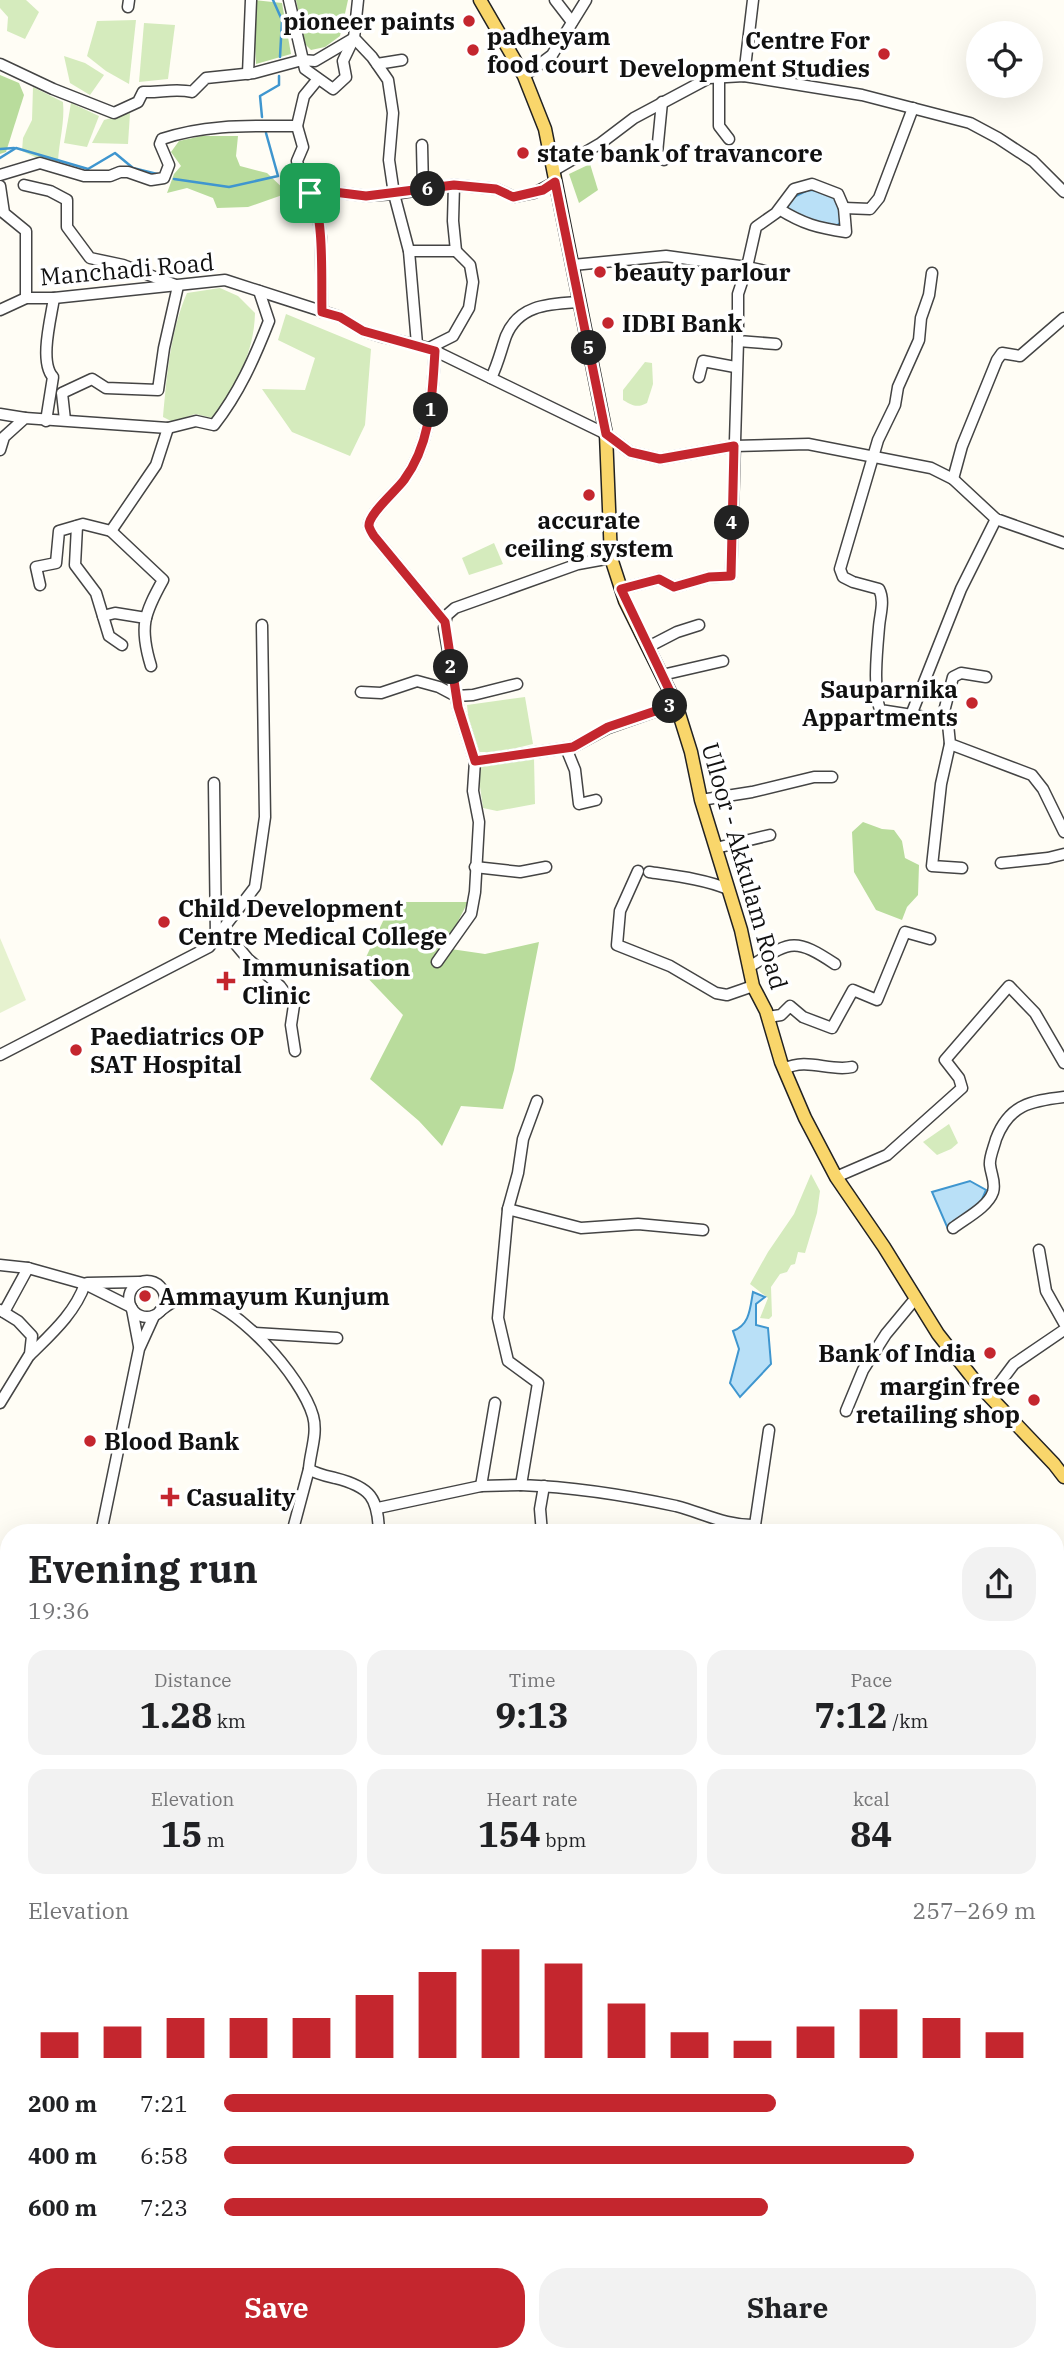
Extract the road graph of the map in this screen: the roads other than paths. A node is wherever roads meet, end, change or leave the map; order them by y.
1 (251, 0) edge
2 (289, 0) edge
3 (358, 0) edge
4 (480, 0) edge
5 (555, 0) edge
6 (586, 0) edge
7 (753, 0) edge
8 (572, 22) junction
9 (354, 38) junction
10 (302, 60) junction
11 (374, 60) junction
12 (402, 60) dead end
13 (0, 64) edge
14 (248, 74) junction
15 (524, 76) junction
16 (744, 76) junction
17 (719, 78) junction
18 (318, 79) junction
19 (662, 102) junction
20 (913, 108) junction
21 (297, 126) junction
22 (729, 139) dead end
23 (422, 145) dead end
24 (664, 160) dead end
25 (0, 175) edge
26 (554, 177) junction
27 (24, 185) dead end
28 (454, 185) junction
29 (0, 186) edge
30 (423, 189) junction
31 (1064, 192) edge
32 (310, 193) junction
33 (394, 194) junction
34 (844, 208) junction
35 (779, 209) junction
36 (410, 251) junction
37 (456, 251) junction
38 (573, 265) junction
39 (747, 267) junction
40 (932, 273) dead end
41 (779, 274) dead end
42 (178, 286) junction
43 (258, 291) junction
44 (26, 298) junction
45 (54, 298) junction
46 (282, 299) junction
47 (580, 302) junction
48 (0, 310) edge
49 (322, 312) junction
50 (1064, 318) edge
51 (269, 321) junction
52 (738, 341) junction
53 (416, 344) junction
54 (776, 344) dead end
55 (432, 349) junction
56 (735, 367) junction
57 (699, 377) dead end
58 (491, 378) junction
59 (0, 414) edge
60 (24, 418) junction
61 (65, 420) junction
62 (46, 421) junction
63 (168, 428) junction
64 (606, 434) junction
65 (734, 446) junction
66 (0, 450) edge
67 (875, 456) junction
68 (953, 479) junction
69 (996, 519) junction
70 (76, 526) junction
71 (111, 531) junction
72 (1064, 543) edge
73 (611, 558) junction
74 (40, 585) dead end
75 (621, 589) junction
76 (103, 616) junction
77 (146, 618) junction
78 (445, 622) junction
79 (262, 625) dead end
80 (699, 625) dead end
81 (122, 645) dead end
82 (648, 647) junction
83 (723, 661) dead end
84 (151, 666) dead end
85 (662, 675) junction
86 (986, 677) dead end
87 (517, 684) dead end
88 (360, 692) dead end
89 (456, 696) junction
90 (676, 704) junction
91 (911, 715) junction
92 (942, 719) junction
93 (950, 744) junction
94 (566, 748) junction
95 (475, 761) junction
96 (832, 778) dead end
97 (214, 783) dead end
98 (596, 800) dead end
99 (701, 800) junction
100 (1064, 832) edge
101 (770, 835) dead end
102 (716, 848) junction
103 (1064, 854) edge
104 (1001, 863) dead end
105 (546, 866) dead end
106 (475, 867) junction
107 (962, 868) dead end
108 (728, 889) junction
109 (220, 933) junction
110 (930, 939) dead end
111 (437, 962) dead end
112 (835, 964) dead end
113 (749, 967) junction
114 (753, 986) junction
115 (768, 1017) junction
116 (295, 1051) dead end
117 (0, 1055) edge
118 (1064, 1063) edge
119 (852, 1067) dead end
120 (783, 1069) junction
121 (1064, 1097) edge
122 (537, 1101) dead end
123 (836, 1177) junction
124 (508, 1209) junction
125 (953, 1228) dead end
126 (703, 1230) dead end
127 (1038, 1250) dead end
128 (0, 1265) edge
129 (28, 1268) junction
130 (139, 1282) junction
131 (85, 1284) junction
132 (915, 1299) junction
133 (132, 1308) junction
134 (2, 1311) edge
135 (157, 1314) junction
136 (1064, 1323) edge
137 (1064, 1329) edge
138 (255, 1333) junction
139 (337, 1338) dead end
140 (139, 1349) junction
141 (29, 1356) junction
142 (990, 1396) junction
143 (495, 1403) dead end
144 (0, 1404) edge
145 (846, 1411) dead end
146 (769, 1430) dead end
147 (309, 1469) junction
148 (1064, 1477) edge
149 (521, 1485) junction
150 (481, 1486) junction
151 (544, 1486) junction
152 (378, 1508) junction
153 (103, 1524) edge
154 (294, 1524) edge
155 (379, 1524) edge
156 (541, 1524) edge
157 (733, 1524) edge
158 (756, 1524) edge

1 - 14 street
2 - 10 street
3 - 9 street
4 - 15 main road, Ulloor - Akkulam Road
5 - 8 street
6 - 8 street
7 - 16 street
8 - 15 street
9 - 10 street
9 - 11 street
9 - 18 street
10 - 14 street
10 - 18 street
11 - 12 street
11 - 33 street
13 - 14 street
15 - 26 main road, Ulloor - Akkulam Road
16 - 17 street
16 - 20 street
17 - 19 street
17 - 22 street
18 - 21 street
19 - 24 street
19 - 26 street
20 - 31 street
20 - 34 street
21 - 25 street
21 - 32 street
23 - 30 street
26 - 28 street
26 - 38 main road, Ulloor - Akkulam Road
27 - 42 street
28 - 30 street
28 - 37 street
29 - 44 street
30 - 33 street
32 - 33 street
32 - 49 street
33 - 36 street
34 - 35 street
34 - 35 street
35 - 39 street
36 - 37 street
36 - 53 street
37 - 55 street
38 - 39 street
38 - 47 main road, Ulloor - Akkulam Road
39 - 41 street
39 - 52 street
40 - 67 street
42 - 43 street, Manchadi Road
42 - 45 street, Manchadi Road
42 - 61 street
43 - 46 street, Manchadi Road
43 - 51 street
44 - 45 street, Manchadi Road
44 - 48 street, Manchadi Road
45 - 62 street
46 - 49 street, Manchadi Road
46 - 51 street
47 - 58 street
47 - 64 main road, Ulloor - Akkulam Road
49 - 53 street, Manchadi Road
50 - 68 street
51 - 63 street
52 - 54 street
52 - 56 street
53 - 55 street, Manchadi Road
55 - 58 street, Manchadi Road
55 - 78 street
56 - 57 street
56 - 65 street
58 - 64 street, Manchadi Road
59 - 60 street
60 - 62 street
60 - 66 street
61 - 62 street
61 - 63 street
63 - 71 street
64 - 65 street, Manchadi Road
64 - 73 main road, Ulloor - Akkulam Road
65 - 67 street, Manchadi Road
65 - 75 street
67 - 68 street, Manchadi Road
67 - 91 street
68 - 69 street
69 - 72 street
69 - 91 street
70 - 71 street
70 - 74 street
70 - 76 street
71 - 77 street
73 - 75 main road, Ulloor - Akkulam Road
73 - 78 street
75 - 82 main road, Ulloor - Akkulam Road
76 - 77 street
76 - 81 street
77 - 84 street
78 - 89 street
79 - 109 street
80 - 82 street
82 - 85 main road, Ulloor - Akkulam Road
83 - 85 street
85 - 90 main road, Ulloor - Akkulam Road
86 - 92 street
87 - 89 street
88 - 89 street
89 - 95 street
90 - 94 street
90 - 99 main road, Ulloor - Akkulam Road
91 - 92 street
92 - 93 street
93 - 100 street
93 - 107 street
94 - 95 street
94 - 98 street
95 - 106 street
96 - 99 street
97 - 109 street
99 - 102 main road, Ulloor - Akkulam Road
101 - 102 street
102 - 108 main road, Ulloor - Akkulam Road
103 - 104 street
105 - 106 street
106 - 111 street
108 - 113 main road, Ulloor - Akkulam Road
108 - 114 street
109 - 116 street
109 - 117 street
110 - 115 street
112 - 113 street
113 - 114 main road, Ulloor - Akkulam Road
114 - 115 main road, Ulloor - Akkulam Road
115 - 120 main road, Ulloor - Akkulam Road
118 - 123 street
119 - 120 street
120 - 123 main road, Ulloor - Akkulam Road
121 - 125 street
122 - 124 street
123 - 132 main road, Ulloor - Akkulam Road
124 - 126 street
124 - 149 street
127 - 136 street
128 - 129 street
129 - 131 street
129 - 134 street
130 - 131 street
130 - 133 street
130 - 135 street
131 - 133 street
131 - 141 street
132 - 142 main road, Ulloor - Akkulam Road
132 - 145 street
133 - 135 street
133 - 140 street
134 - 141 street
135 - 138 street
135 - 140 street
137 - 142 street
138 - 139 street
138 - 147 street
140 - 153 street
141 - 144 street
142 - 148 main road, Ulloor - Akkulam Road
143 - 150 street
146 - 158 street
147 - 152 street
147 - 154 street
149 - 150 street
149 - 151 street
150 - 152 street
151 - 156 street
151 - 157 street
152 - 155 street

